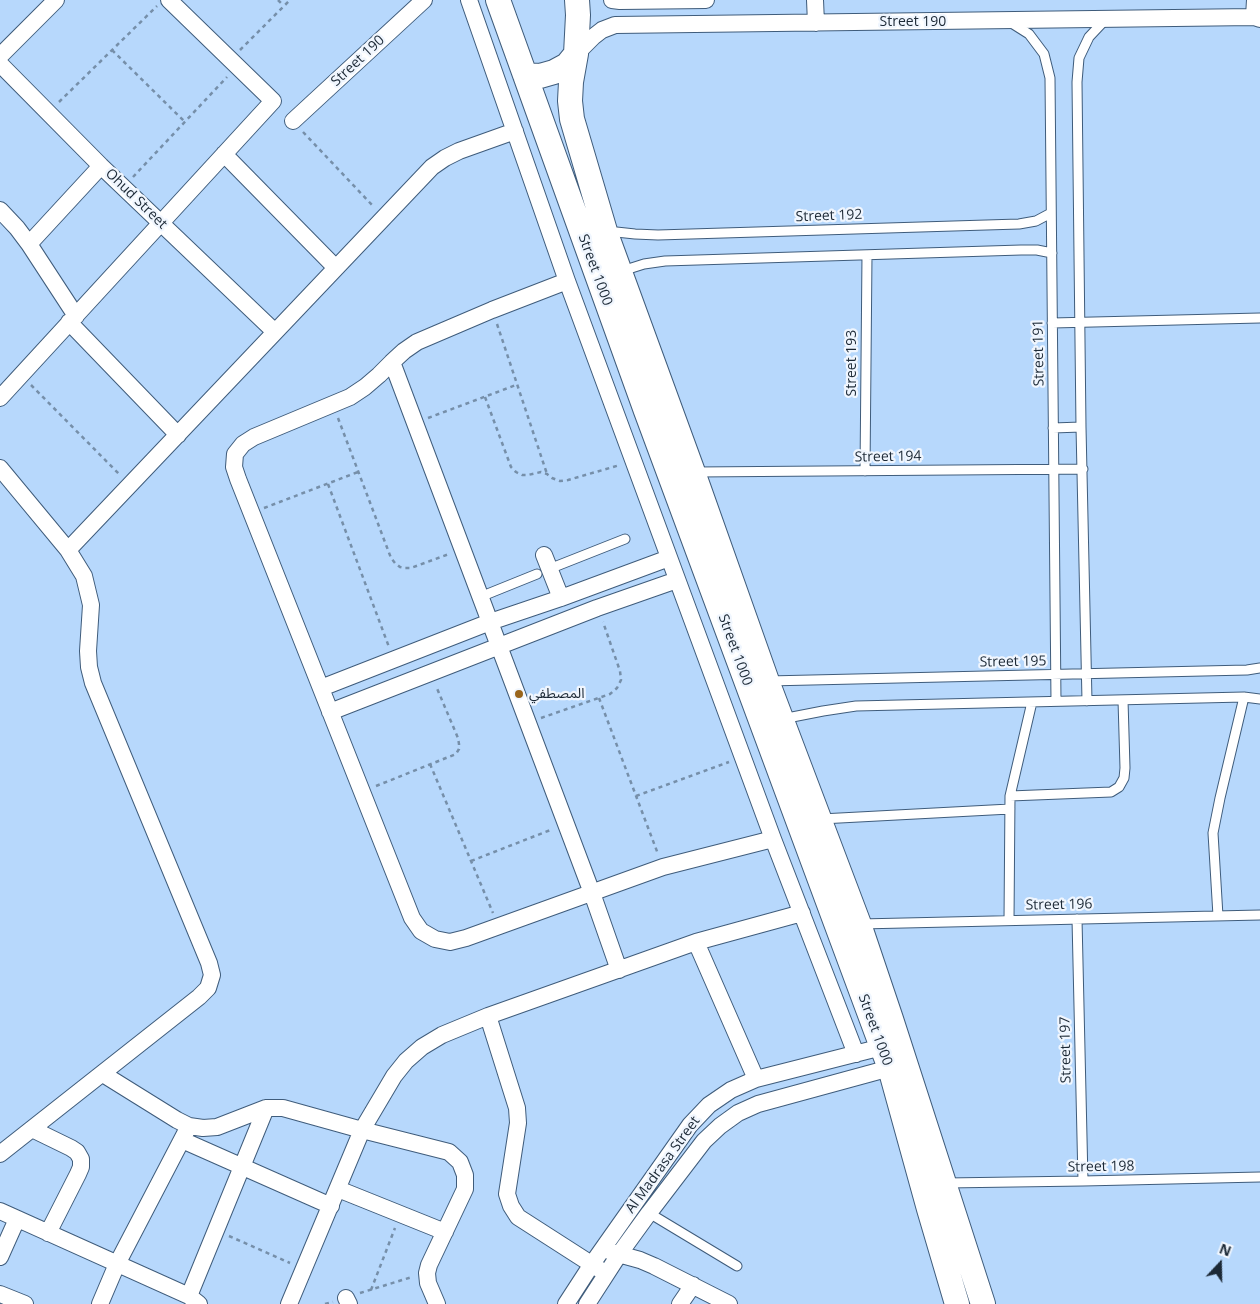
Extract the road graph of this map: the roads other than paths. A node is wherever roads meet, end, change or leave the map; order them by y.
1 (56, 0) edge
2 (169, 0) edge
3 (424, 0) edge
4 (469, 0) edge
5 (498, 0) edge
6 (577, 0) edge
7 (612, 0) edge
8 (706, 0) edge
9 (815, 0) edge
10 (1255, 0) edge
11 (1257, 18) edge
12 (1105, 20) junction
13 (1008, 21) junction
14 (816, 22) junction
15 (576, 54) junction
16 (0, 56) edge
17 (0, 64) edge
18 (525, 75) junction
19 (293, 122) road end
20 (515, 131) junction
21 (224, 154) junction
22 (101, 166) junction
23 (0, 210) edge
24 (1052, 213) junction
25 (161, 223) junction
26 (605, 231) junction
27 (29, 244) junction
28 (1052, 253) junction
29 (867, 255) junction
30 (336, 268) junction
31 (619, 272) junction
32 (567, 282) junction
33 (1260, 318) edge
34 (72, 319) junction
35 (1052, 322) junction
36 (1080, 322) junction
37 (276, 332) junction
38 (392, 362) junction
39 (0, 398) edge
40 (1082, 427) junction
41 (1054, 428) junction
42 (178, 435) junction
43 (0, 468) edge
44 (1054, 469) junction
45 (1083, 469) junction
46 (865, 471) junction
47 (693, 472) junction
48 (625, 540) dead end
49 (68, 550) junction
50 (669, 558) junction
51 (543, 566) junction
52 (677, 580) junction
53 (590, 587) junction
54 (480, 596) junction
55 (561, 598) junction
56 (597, 608) junction
57 (490, 622) junction
58 (499, 646) junction
59 (1260, 668) edge
60 (1087, 674) junction
61 (1055, 675) junction
62 (767, 681) junction
63 (321, 688) junction
64 (1244, 697) junction
65 (1260, 699) edge
66 (1123, 700) junction
67 (1056, 701) junction
68 (1088, 701) junction
69 (1032, 702) junction
70 (330, 712) junction
71 (782, 719) junction
72 (1010, 796) junction
73 (1010, 809) junction
74 (820, 819) junction
75 (773, 839) junction
76 (592, 893) junction
77 (802, 913) junction
78 (1260, 915) edge
79 (1218, 916) junction
80 (1077, 919) junction
81 (1009, 920) junction
82 (860, 924) junction
83 (696, 942) junction
84 (619, 970) junction
85 (488, 1016) junction
86 (856, 1054) junction
87 (886, 1057) junction
88 (103, 1074) junction
89 (756, 1079) junction
90 (266, 1108) junction
91 (32, 1129) junction
92 (362, 1130) junction
93 (185, 1133) junction
94 (0, 1154) edge
95 (242, 1166) junction
96 (1260, 1177) edge
97 (1083, 1181) junction
98 (943, 1182) junction
99 (338, 1189) junction
100 (331, 1206) junction
101 (0, 1211) edge
102 (649, 1212) junction
103 (16, 1219) junction
104 (445, 1232) junction
105 (48, 1233) junction
106 (601, 1250) junction
107 (620, 1254) junction
108 (0, 1257) edge
109 (117, 1264) junction
110 (592, 1264) junction
111 (737, 1266) dead end
112 (606, 1274) junction
113 (692, 1285) junction
114 (0, 1294) edge
115 (194, 1300) edge
116 (25, 1304) edge
117 (100, 1304) edge
118 (289, 1304) edge
119 (437, 1304) edge
120 (566, 1304) edge
121 (587, 1304) edge
122 (680, 1304) edge
123 (729, 1304) edge
124 (957, 1304) edge
125 (983, 1304) edge

1 - 16 street
2 - 21 street
3 - 19 street, Street 190
4 - 20 street
5 - 18 street, Street 1000
6 - 15 street, Street 1000
7 - 8 street
9 - 14 street
10 - 11 street
11 - 12 street, Street 190
12 - 13 street, Street 190
12 - 36 lane
13 - 14 street, Street 190
13 - 24 lane, Street 191
14 - 15 street, Street 190
15 - 18 street
15 - 26 street, Street 1000
17 - 22 street, Ohud Street
18 - 87 street, Street 1000
20 - 30 street
20 - 32 street
21 - 25 street
21 - 30 street
22 - 25 street, Ohud Street
22 - 27 street
23 - 27 street
24 - 26 lane, Street 192
24 - 28 lane, Street 191
25 - 34 street
25 - 37 street, Ohud Street
26 - 31 street, Street 1000
27 - 34 street
28 - 29 lane
28 - 35 lane, Street 191
29 - 31 lane
29 - 46 lane, Street 193
30 - 37 street
31 - 47 street, Street 1000
32 - 38 street
32 - 50 street
33 - 36 lane
34 - 39 street
34 - 42 street
35 - 36 lane
35 - 41 lane, Street 191
36 - 40 lane
37 - 42 street
38 - 54 street
38 - 63 street
40 - 41 lane
40 - 45 lane
41 - 44 lane, Street 191
42 - 49 street
43 - 49 street
44 - 45 lane, Street 194
44 - 46 lane, Street 194
44 - 61 lane, Street 191
45 - 60 lane
46 - 47 lane, Street 194
47 - 62 street, Street 1000
48 - 51 lane
49 - 88 street
50 - 52 street
50 - 53 street
51 - 54 lane
51 - 55 street
52 - 56 street
52 - 75 street
53 - 55 street
53 - 56 street
54 - 57 street
55 - 57 street
56 - 58 street
57 - 58 street
57 - 63 street
58 - 70 street
58 - 76 street
59 - 60 lane, Street 195
60 - 61 lane, Street 195
60 - 68 lane
61 - 62 lane, Street 195
61 - 67 lane, Street 191
62 - 71 street, Street 1000
63 - 70 street
64 - 65 lane
64 - 66 lane
64 - 79 lane
66 - 68 lane
66 - 72 lane
67 - 68 lane
67 - 69 lane
69 - 71 lane
69 - 72 lane
70 - 76 street
71 - 74 street, Street 1000
72 - 73 lane
73 - 74 lane
73 - 81 lane
74 - 82 street, Street 1000
75 - 76 street
75 - 77 street
76 - 84 street
77 - 83 street
77 - 86 street
78 - 79 lane, Street 196
79 - 80 lane, Street 196
80 - 81 lane, Street 196
80 - 97 lane, Street 197
81 - 82 lane, Street 196
82 - 98 street, Street 1000
83 - 84 street
83 - 89 street
84 - 85 street
85 - 92 street
85 - 110 street
86 - 87 street, Al Madrasa Street
86 - 89 street, Al Madrasa Street
87 - 102 street, Al Madrasa Street
87 - 124 street, Street 1000
88 - 91 street
88 - 93 street
89 - 106 street, Al Madrasa Street
90 - 92 street
90 - 93 street
90 - 95 street
91 - 94 street
91 - 105 street
92 - 99 street
92 - 104 street
93 - 95 street
93 - 109 street
95 - 100 street
95 - 115 street
96 - 97 lane, Street 198
97 - 98 lane, Street 198
98 - 125 street, Street 1000
99 - 100 street
99 - 104 street
100 - 118 street
101 - 103 street
102 - 107 street, Al Madrasa Street
102 - 111 lane
103 - 105 street
103 - 108 street
104 - 119 street
105 - 109 street
106 - 107 street
106 - 110 street, Al Madrasa Street
107 - 112 street, Al Madrasa Street
107 - 113 street
109 - 115 street
109 - 117 street
110 - 112 street
110 - 120 street, Al Madrasa Street
112 - 121 street, Al Madrasa Street
113 - 122 street
113 - 123 street
114 - 116 street

